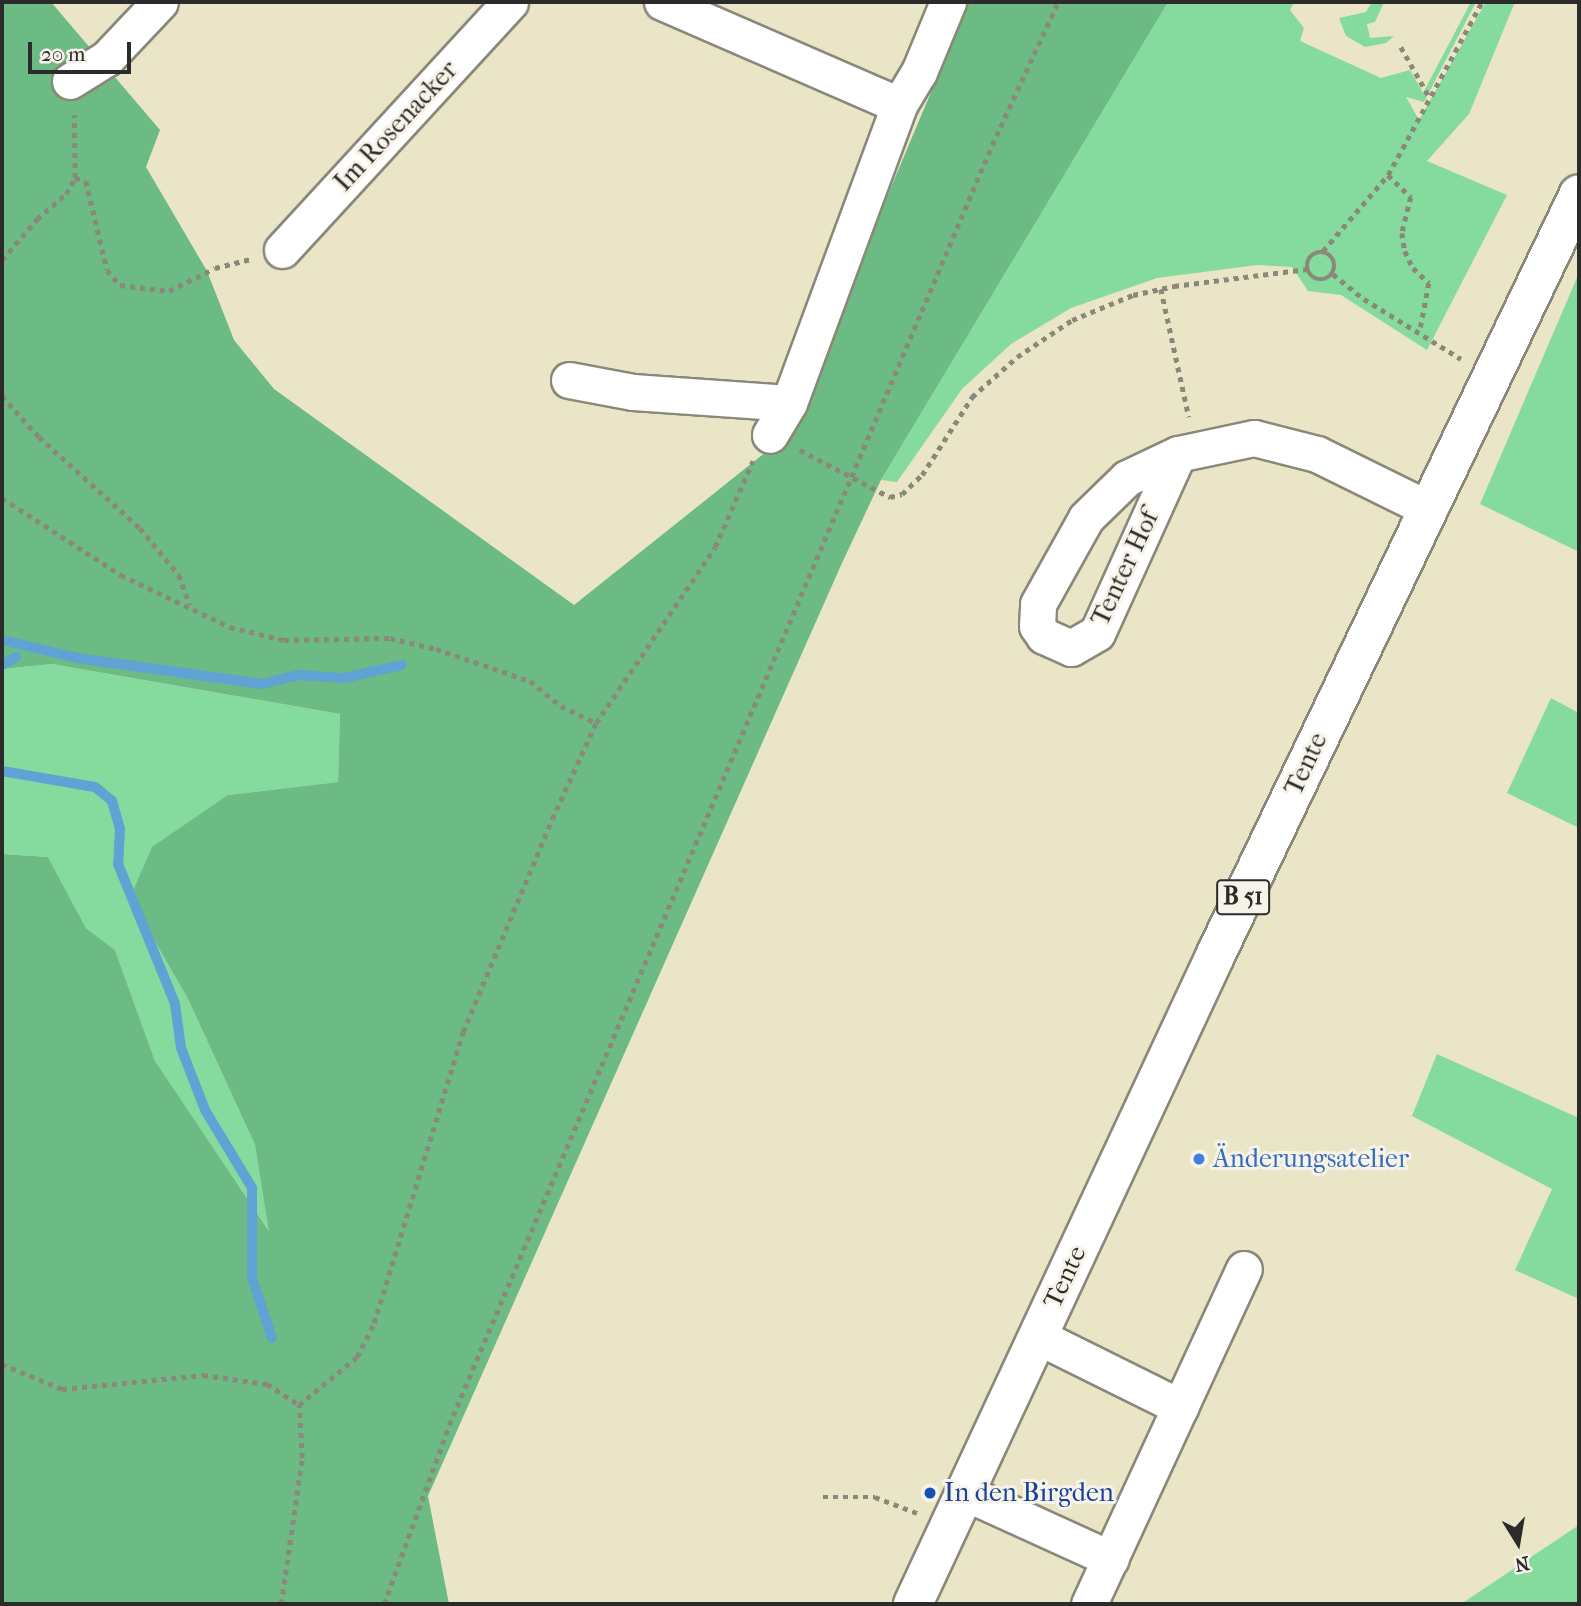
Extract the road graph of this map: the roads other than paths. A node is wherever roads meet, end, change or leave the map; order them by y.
1 (160, 2) edge
2 (510, 2) edge
3 (662, 2) edge
4 (948, 2) edge
5 (71, 81) dead end
6 (899, 105) junction
7 (1579, 194) edge
8 (282, 250) dead end
9 (569, 380) dead end
10 (789, 403) junction
11 (771, 435) road end
12 (1187, 451) junction
13 (1429, 509) junction
14 (1244, 1269) dead end
15 (1037, 1336) junction
16 (1180, 1407) junction
17 (958, 1510) junction
18 (1111, 1559) junction
19 (913, 1604) edge
20 (1089, 1604) edge

1 - 5 street
2 - 8 street, Im Rosenacker
3 - 6 street
4 - 6 street
6 - 10 street
7 - 13 main road, Tente / B 51
9 - 10 street
10 - 11 street
12 - 12 street, Tenter Hof
12 - 13 street, Tenter Hof
13 - 15 main road, Tente / B 51
14 - 16 street
15 - 16 street, Tente
15 - 17 main road, Tente / B 51
16 - 18 street
17 - 18 street
17 - 19 main road, Tente / B 51
18 - 20 street

